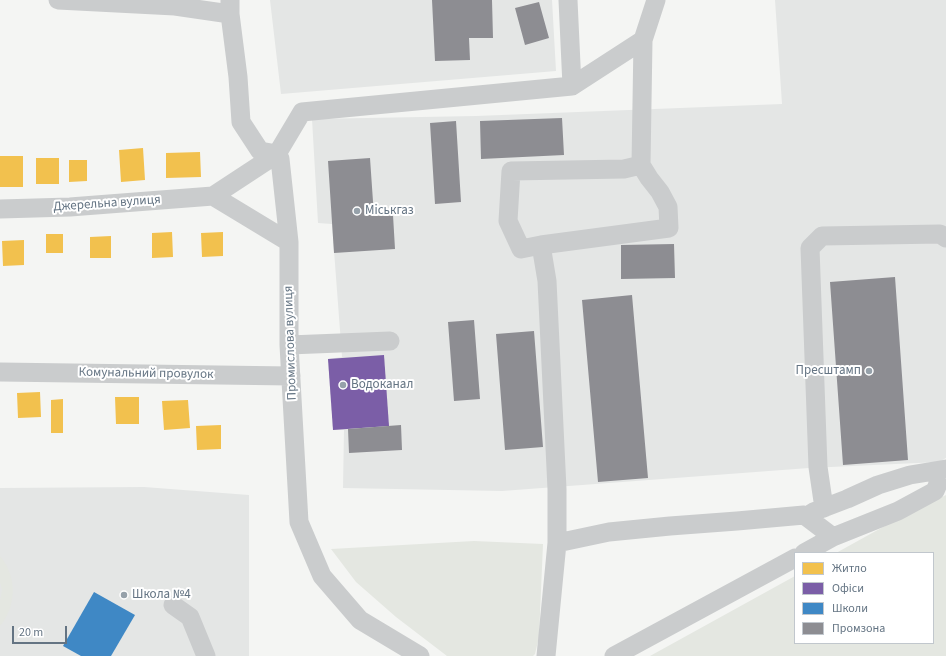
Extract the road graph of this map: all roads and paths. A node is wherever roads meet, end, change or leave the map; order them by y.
1 (58, 0) edge
2 (568, 0) edge
3 (656, 0) edge
4 (230, 7) edge
5 (643, 40) junction
6 (572, 86) junction
7 (278, 154) junction
8 (641, 164) junction
9 (213, 196) junction
10 (0, 209) edge
11 (946, 238) edge
12 (289, 242) junction
13 (541, 245) junction
14 (390, 341) dead end
15 (289, 345) junction
16 (0, 372) edge
17 (291, 376) junction
18 (945, 469) edge
19 (824, 508) junction
20 (804, 515) junction
21 (834, 537) junction
22 (557, 543) junction
23 (806, 552) edge
24 (794, 559) edge
25 (173, 605) dead end
26 (206, 656) edge
27 (420, 656) edge
28 (546, 656) edge
29 (614, 656) edge

1 - 4 street
2 - 6 street
3 - 5 street
4 - 7 street
5 - 6 street
5 - 8 street
6 - 7 street
7 - 9 street
7 - 12 street, Промислова вулиця
8 - 13 street
8 - 13 street
9 - 10 street, Джерельна вулиця
9 - 12 street
11 - 19 street
12 - 15 street, Промислова вулиця
13 - 22 street
14 - 15 street
15 - 17 street, Промислова вулиця
16 - 17 street, Комунальний провулок
17 - 27 street, Промислова вулиця
18 - 19 street
18 - 21 street
19 - 20 street
20 - 21 street
20 - 22 street
21 - 23 street
22 - 28 street
24 - 29 street
25 - 26 street

